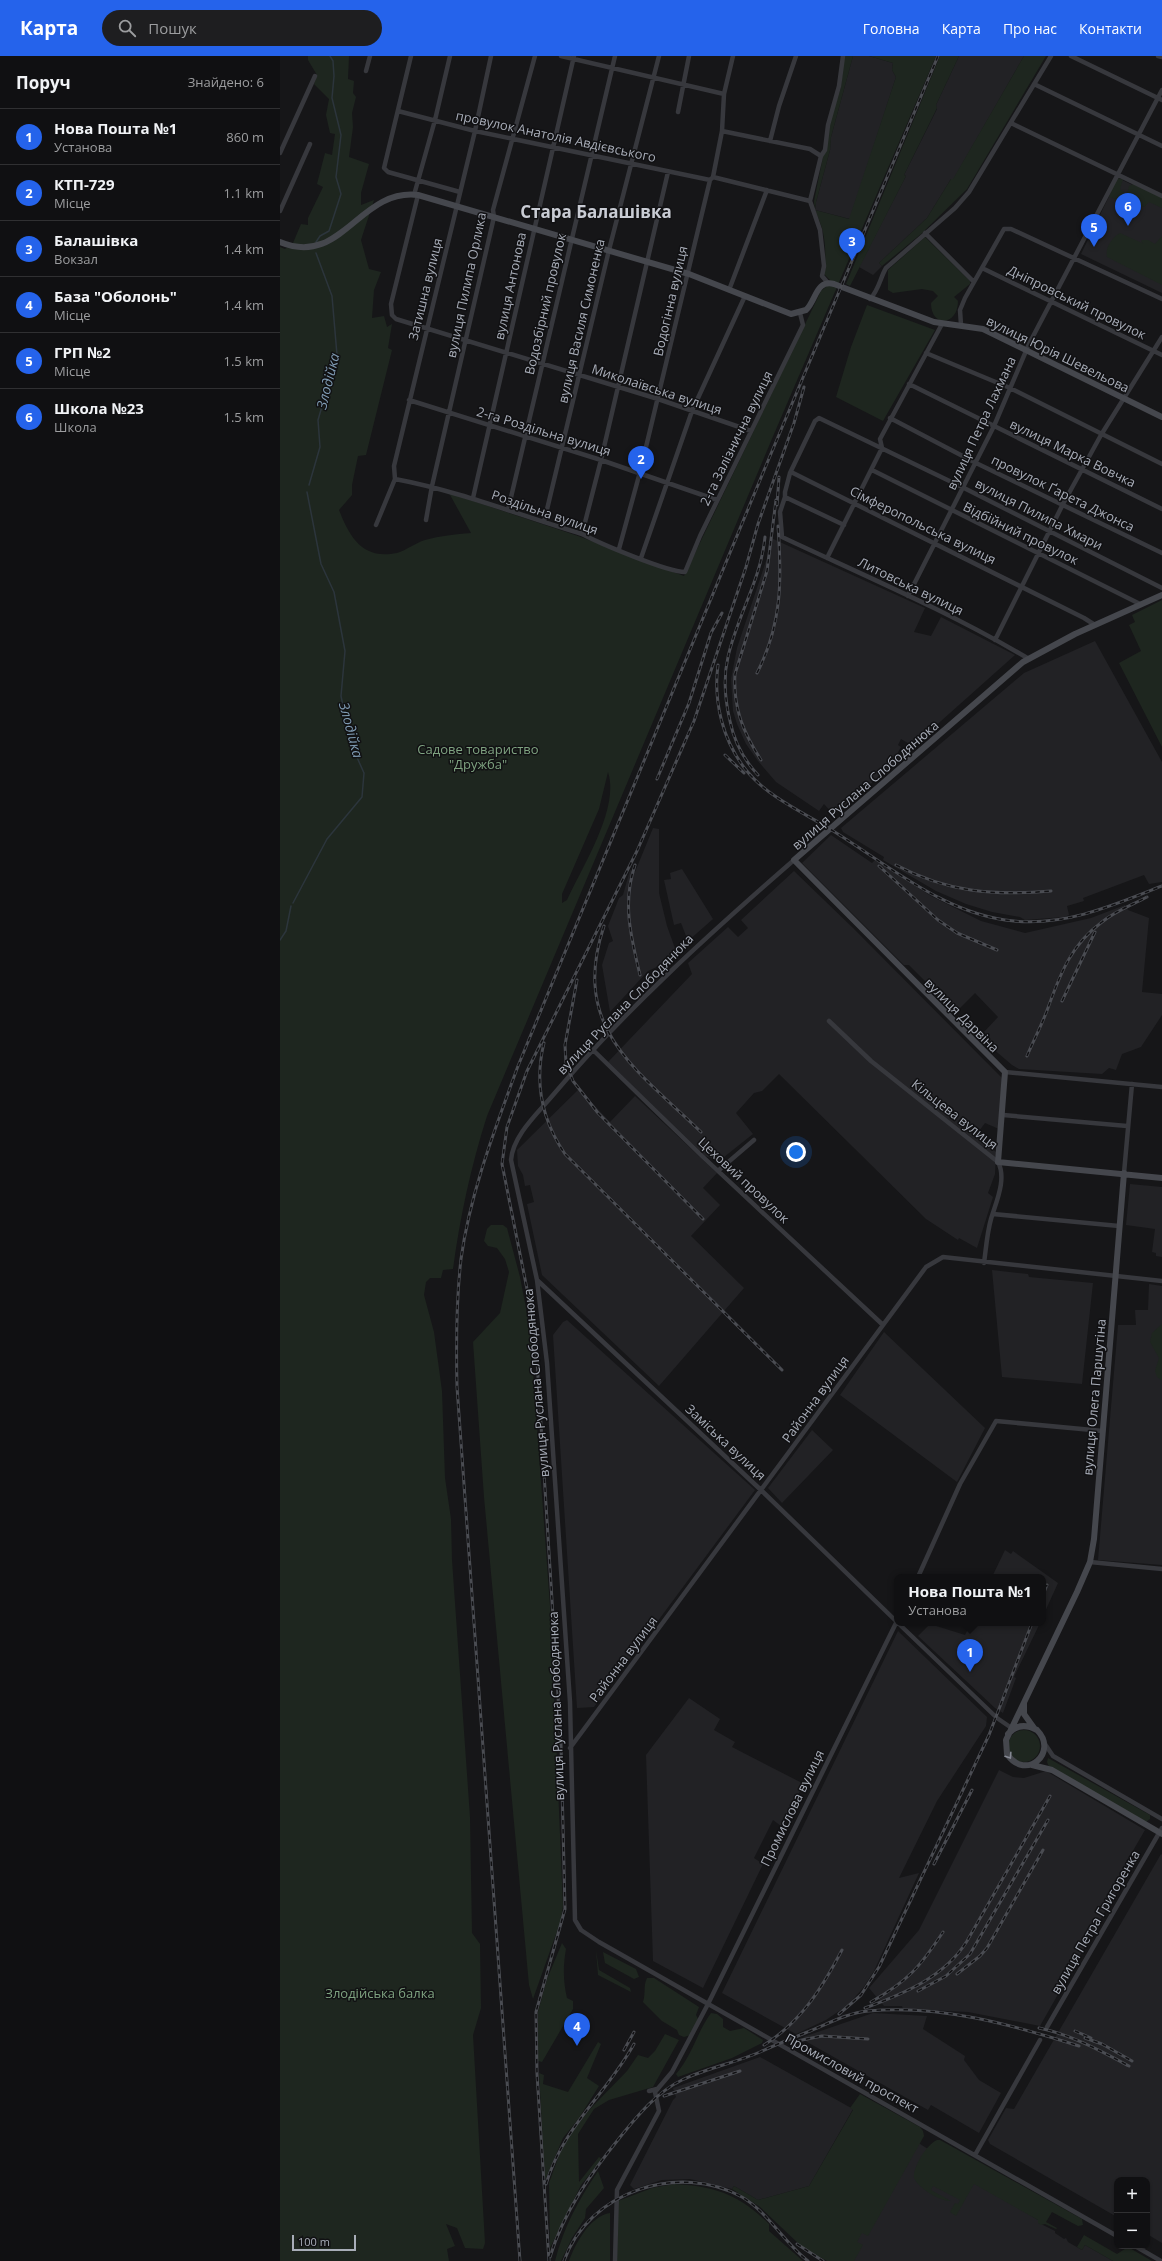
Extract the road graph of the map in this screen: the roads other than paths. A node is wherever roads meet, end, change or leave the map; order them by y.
1 (370, 56) edge
2 (411, 56) edge
3 (450, 56) edge
4 (491, 56) edge
5 (534, 56) edge
6 (561, 56) edge
7 (615, 56) edge
8 (659, 56) edge
9 (689, 56) edge
10 (733, 56) edge
11 (796, 56) edge
12 (843, 56) edge
13 (1051, 56) edge
14 (1071, 56) edge
15 (1158, 56) edge
16 (574, 58) edge
17 (1162, 58) edge
18 (612, 67) junction
19 (366, 71) dead end
20 (315, 76) dead end
21 (654, 77) junction
22 (683, 84) junction
23 (1034, 84) junction
24 (1162, 90) edge
25 (724, 94) junction
26 (1160, 99) edge
27 (398, 111) junction
28 (678, 112) dead end
29 (435, 120) junction
30 (1011, 123) junction
31 (475, 131) junction
32 (722, 131) junction
33 (1138, 134) junction
34 (514, 138) junction
35 (770, 141) junction
36 (310, 144) dead end
37 (1162, 146) edge
38 (555, 147) junction
39 (280, 153) edge
40 (592, 155) junction
41 (821, 156) junction
42 (632, 164) junction
43 (668, 172) junction
44 (1117, 174) junction
45 (711, 179) junction
46 (419, 181) junction
47 (768, 190) junction
48 (460, 192) junction
49 (416, 195) junction
50 (1162, 196) edge
51 (810, 201) junction
52 (456, 205) junction
53 (280, 210) edge
54 (494, 217) junction
55 (533, 229) junction
56 (925, 233) junction
57 (571, 240) junction
58 (280, 242) edge
59 (609, 250) junction
60 (1074, 258) junction
61 (646, 261) junction
62 (982, 268) junction
63 (689, 274) junction
64 (974, 282) junction
65 (828, 283) junction
66 (729, 290) junction
67 (745, 296) junction
68 (870, 299) junction
69 (1162, 299) edge
70 (1051, 302) junction
71 (798, 314) junction
72 (942, 324) junction
73 (961, 325) junction
74 (427, 328) junction
75 (1162, 337) edge
76 (466, 340) junction
77 (1026, 350) junction
78 (1154, 351) junction
79 (507, 352) junction
80 (926, 353) junction
81 (1162, 355) edge
82 (543, 363) junction
83 (581, 376) junction
84 (909, 384) junction
85 (618, 387) junction
86 (1010, 388) junction
87 (1124, 398) junction
88 (658, 399) junction
89 (409, 400) junction
90 (692, 411) junction
91 (450, 414) junction
92 (1162, 417) edge
93 (890, 418) junction
94 (489, 425) junction
95 (994, 426) junction
96 (751, 431) junction
97 (1101, 435) junction
98 (526, 437) junction
99 (562, 448) junction
100 (882, 448) junction
101 (601, 460) junction
102 (976, 463) junction
103 (1162, 464) edge
104 (872, 470) junction
105 (1082, 470) junction
106 (640, 472) junction
107 (790, 473) junction
108 (395, 479) junction
109 (667, 481) junction
110 (432, 486) junction
111 (964, 488) junction
112 (786, 497) junction
113 (473, 498) junction
114 (717, 500) junction
115 (855, 504) junction
116 (1062, 504) junction
117 (1162, 509) edge
118 (508, 510) junction
119 (952, 510) junction
120 (426, 520) dead end
121 (544, 522) junction
122 (376, 525) dead end
123 (844, 525) junction
124 (1049, 531) junction
125 (582, 534) junction
126 (936, 542) junction
127 (619, 549) junction
128 (1038, 553) junction
129 (1162, 553) edge
130 (641, 558) junction
131 (827, 558) junction
132 (685, 572) joint
133 (1021, 586) junction
134 (1162, 586) edge
135 (1162, 595) edge
136 (908, 596) junction
137 (1140, 604) junction
138 (1095, 625) junction
139 (995, 640) junction
140 (1029, 659) junction
141 (794, 860) junction
142 (829, 1021) dead end
143 (593, 1050) junction
144 (1005, 1072) junction
145 (1132, 1084) junction
146 (1162, 1087) edge
147 (1003, 1115) junction
148 (1127, 1126) junction
149 (754, 1140) dead end
150 (998, 1162) junction
151 (719, 1170) junction
152 (1124, 1174) junction
153 (1162, 1178) edge
154 (993, 1214) junction
155 (1119, 1226) junction
156 (984, 1263) junction
157 (1115, 1276) junction
158 (537, 1280) junction
159 (1162, 1281) edge
160 (883, 1326) junction
161 (1103, 1431) junction
162 (762, 1491) junction
163 (1090, 1562) junction
164 (1162, 1569) edge
165 (919, 1574) edge
166 (894, 1619) edge
167 (895, 1626) edge
168 (901, 1626) edge
169 (1025, 1697) junction
170 (1037, 1730) junction
171 (1011, 1731) junction
172 (1043, 1739) junction
173 (570, 1748) junction
174 (1044, 1750) junction
175 (1028, 1765) junction
176 (1048, 1768) junction
177 (1162, 1819) edge
178 (1161, 1832) edge
179 (578, 1927) joint
180 (708, 2004) junction
181 (1047, 2027) dead end
182 (1040, 2040) dead end
183 (657, 2090) junction
184 (649, 2091) dead end
185 (975, 2155) junction
186 (1114, 2234) edge
187 (1140, 2249) edge
188 (615, 2261) edge
189 (1161, 2261) edge

1 - 19 street
2 - 27 street
3 - 29 street
4 - 31 street, Затишна вулиця
5 - 34 street, вулиця Пилипа Орлика
6 - 16 street
7 - 18 street, Водозбірний провулок
8 - 21 street, вулиця Василя Симоненка
9 - 22 street
10 - 25 street, Водогінна вулиця
11 - 35 street
12 - 41 street
13 - 23 street
14 - 26 street
15 - 17 street
16 - 18 street
16 - 38 street, вулиця Антонова
18 - 21 street
18 - 40 street, Водозбірний провулок
20 - 39 street
21 - 22 street
21 - 42 street, вулиця Василя Симоненка
22 - 25 street
22 - 28 street
23 - 30 street
23 - 33 street
24 - 26 street, вулиця Петра Лахмана
25 - 32 street, Водогінна вулиця
26 - 33 street, вулиця Петра Лахмана
27 - 29 street, провулок Анатолія Авдієвського
27 - 46 street
29 - 31 street, провулок Анатолія Авдієвського
29 - 46 street
30 - 44 street
30 - 56 street
31 - 34 street, провулок Анатолія Авдієвського
31 - 48 street, Затишна вулиця
32 - 35 street
32 - 45 street, Водогінна вулиця
33 - 37 street
33 - 44 street, вулиця Петра Лахмана
34 - 38 street, провулок Анатолія Авдієвського
34 - 54 street, вулиця Пилипа Орлика
35 - 41 street
36 - 53 street
38 - 40 street, провулок Анатолія Авдієвського
38 - 55 street, вулиця Антонова
40 - 42 street, провулок Анатолія Авдієвського
40 - 57 street, Водозбірний провулок
41 - 51 street
42 - 43 street, провулок Анатолія Авдієвського
42 - 59 street, вулиця Василя Симоненка
43 - 45 street, провулок Анатолія Авдієвського
43 - 61 street
44 - 50 street
44 - 60 street, вулиця Петра Лахмана
45 - 47 street, провулок Анатолія Авдієвського
45 - 63 street, Водогінна вулиця
46 - 48 street
46 - 49 street
47 - 51 street, провулок Анатолія Авдієвського
47 - 66 street
48 - 52 street, Затишна вулиця
49 - 52 street
49 - 58 street
49 - 74 street, Миколаївська вулиця
51 - 65 street
52 - 54 street
52 - 74 street, Затишна вулиця
54 - 55 street
54 - 76 street, вулиця Пилипа Орлика
55 - 57 street
55 - 79 street, вулиця Антонова
56 - 64 street
56 - 68 street
57 - 59 street
57 - 82 street, Водозбірний провулок
59 - 61 street
59 - 83 street, вулиця Василя Симоненка
60 - 62 street
60 - 69 street
60 - 70 street, вулиця Петра Лахмана
61 - 63 street
61 - 85 street
62 - 64 street
62 - 70 street, Дніпровський провулок
63 - 66 street
63 - 88 street, Водогінна вулиця
64 - 73 street
65 - 68 street, вулиця Юрія Шевельова
65 - 71 street
66 - 67 street
67 - 71 street
67 - 90 street
68 - 72 street, вулиця Юрія Шевельова
70 - 77 street, вулиця Петра Лахмана
70 - 78 street, Дніпровський провулок
71 - 96 street, 2-га Залізнична вулиця
72 - 73 street, вулиця Юрія Шевельова
72 - 80 street
73 - 77 street, вулиця Юрія Шевельова
74 - 76 street, Миколаївська вулиця
74 - 89 street, Затишна вулиця
75 - 78 street
76 - 79 street, Миколаївська вулиця
76 - 91 street, вулиця Пилипа Орлика
77 - 86 street, вулиця Петра Лахмана
77 - 87 street, вулиця Юрія Шевельова
78 - 81 street, Дніпровський провулок
78 - 87 street
79 - 82 street, Миколаївська вулиця
79 - 94 street, вулиця Антонова
80 - 84 street
80 - 86 street
82 - 83 street, Миколаївська вулиця
82 - 98 street, Водозбірний провулок
83 - 85 street, Миколаївська вулиця
83 - 99 street, вулиця Василя Симоненка
84 - 93 street
84 - 95 street, вулиця Марка Вовчка
85 - 88 street, Миколаївська вулиця
85 - 101 street
86 - 95 street, вулиця Петра Лахмана
86 - 97 street
87 - 92 street, вулиця Юрія Шевельова
87 - 97 street
88 - 90 street, Миколаївська вулиця
88 - 106 street, Водогінна вулиця
89 - 91 street, 2-га Роздільна вулиця
89 - 108 street, Затишна вулиця
90 - 96 street, Миколаївська вулиця
90 - 109 street
91 - 94 street, 2-га Роздільна вулиця
91 - 110 street, вулиця Пилипа Орлика
93 - 100 street
93 - 102 street, провулок Ґарета Джонса
94 - 98 street, 2-га Роздільна вулиця
94 - 113 street, вулиця Антонова
95 - 102 street, вулиця Петра Лахмана
95 - 105 street, вулиця Марка Вовчка
96 - 114 street, 2-га Залізнична вулиця
97 - 103 street
97 - 105 street
98 - 99 street, 2-га Роздільна вулиця
98 - 118 street, Водозбірний провулок
99 - 101 street, 2-га Роздільна вулиця
99 - 121 street, вулиця Василя Симоненка
100 - 104 street
100 - 107 street, вулиця Пилипа Хмари
100 - 111 street, вулиця Пилипа Хмари
101 - 106 street, 2-га Роздільна вулиця
101 - 125 street
102 - 111 street, вулиця Петра Лахмана
102 - 116 street, провулок Ґарета Джонса
104 - 115 street
104 - 119 street, Відбійний провулок
105 - 116 street
105 - 117 street, вулиця Марка Вовчка
106 - 109 street, 2-га Роздільна вулиця
106 - 127 street, Водогінна вулиця
107 - 112 street
107 - 115 street, Сімферопольська вулиця
108 - 110 street, Роздільна вулиця
108 - 122 street, Затишна вулиця
109 - 114 street, 2-га Роздільна вулиця
109 - 130 street
110 - 113 street, Роздільна вулиця
110 - 120 street, вулиця Пилипа Орлика
111 - 119 street, вулиця Петра Лахмана
111 - 124 street, вулиця Пилипа Хмари
112 - 123 street
112 - 131 street, Литовська вулиця
113 - 118 street, Роздільна вулиця
114 - 132 street, 2-га Залізнична вулиця
115 - 123 street
115 - 126 street, Сімферопольська вулиця
116 - 124 street
116 - 129 street, провулок Ґарета Джонса
118 - 121 street, Роздільна вулиця
119 - 126 street, вулиця Петра Лахмана
119 - 128 street, Відбійний провулок
121 - 125 street, Роздільна вулиця
123 - 131 street
124 - 128 street
124 - 134 street, вулиця Пилипа Хмари
125 - 127 street, Роздільна вулиця
126 - 133 street, Сімферопольська вулиця
126 - 136 street, вулиця Петра Лахмана
127 - 130 street, Роздільна вулиця
128 - 133 street
128 - 137 street, Відбійний провулок
130 - 132 street, Роздільна вулиця
131 - 136 street, Литовська вулиця
133 - 138 street, Сімферопольська вулиця
133 - 139 street
135 - 137 street, вулиця Руслана Слободянюка
136 - 139 street, Литовська вулиця
137 - 138 street, вулиця Руслана Слободянюка
138 - 140 street, вулиця Руслана Слободянюка
139 - 140 street, Литовська вулиця
140 - 141 street, вулиця Руслана Слободянюка
141 - 143 street, вулиця Руслана Слободянюка
141 - 144 street, вулиця Дарвіна
142 - 150 street, Кільцева вулиця
143 - 151 street, Цеховий провулок
143 - 158 street, вулиця Руслана Слободянюка
144 - 145 street
144 - 147 street
145 - 146 street
145 - 148 street, вулиця Олега Паршутіна
147 - 148 street
147 - 150 street
148 - 152 street, вулиця Олега Паршутіна
149 - 151 street
150 - 152 street, Кільцева вулиця
150 - 154 street
151 - 160 street, Цеховий провулок
152 - 153 street, Кільцева вулиця
152 - 155 street, вулиця Олега Паршутіна
154 - 155 street
154 - 156 street
155 - 157 street, вулиця Олега Паршутіна
156 - 157 street, Районна вулиця
156 - 160 street, Районна вулиця
157 - 159 street, Районна вулиця
157 - 161 street, вулиця Олега Паршутіна
158 - 162 street, Заміська вулиця
158 - 173 street, вулиця Руслана Слободянюка
160 - 162 street, Районна вулиця
161 - 163 street, вулиця Олега Паршутіна
161 - 165 street
162 - 166 street, Заміська вулиця
162 - 173 street, Районна вулиця
163 - 164 street
163 - 169 street, вулиця Олега Паршутіна
167 - 180 street, Промислова вулиця
168 - 171 street, Заміська вулиця
169 - 170 street, вулиця Олега Паршутіна
169 - 171 street, вулиця Олега Паршутіна
170 - 171 street
170 - 172 street
171 -> 175 street
172 - 174 street
172 - 177 street
173 - 179 street, вулиця Руслана Слободянюка
174 - 175 street
174 - 176 street
175 - 176 street
176 - 178 street
178 - 181 street, вулиця Петра Григоренка
179 - 180 street, Промисловий проспект
180 - 183 street, Промислова вулиця
180 - 185 street, Промисловий проспект
182 - 185 street
183 - 184 street
183 - 188 street
185 - 186 street, Промисловий проспект
187 - 189 street

